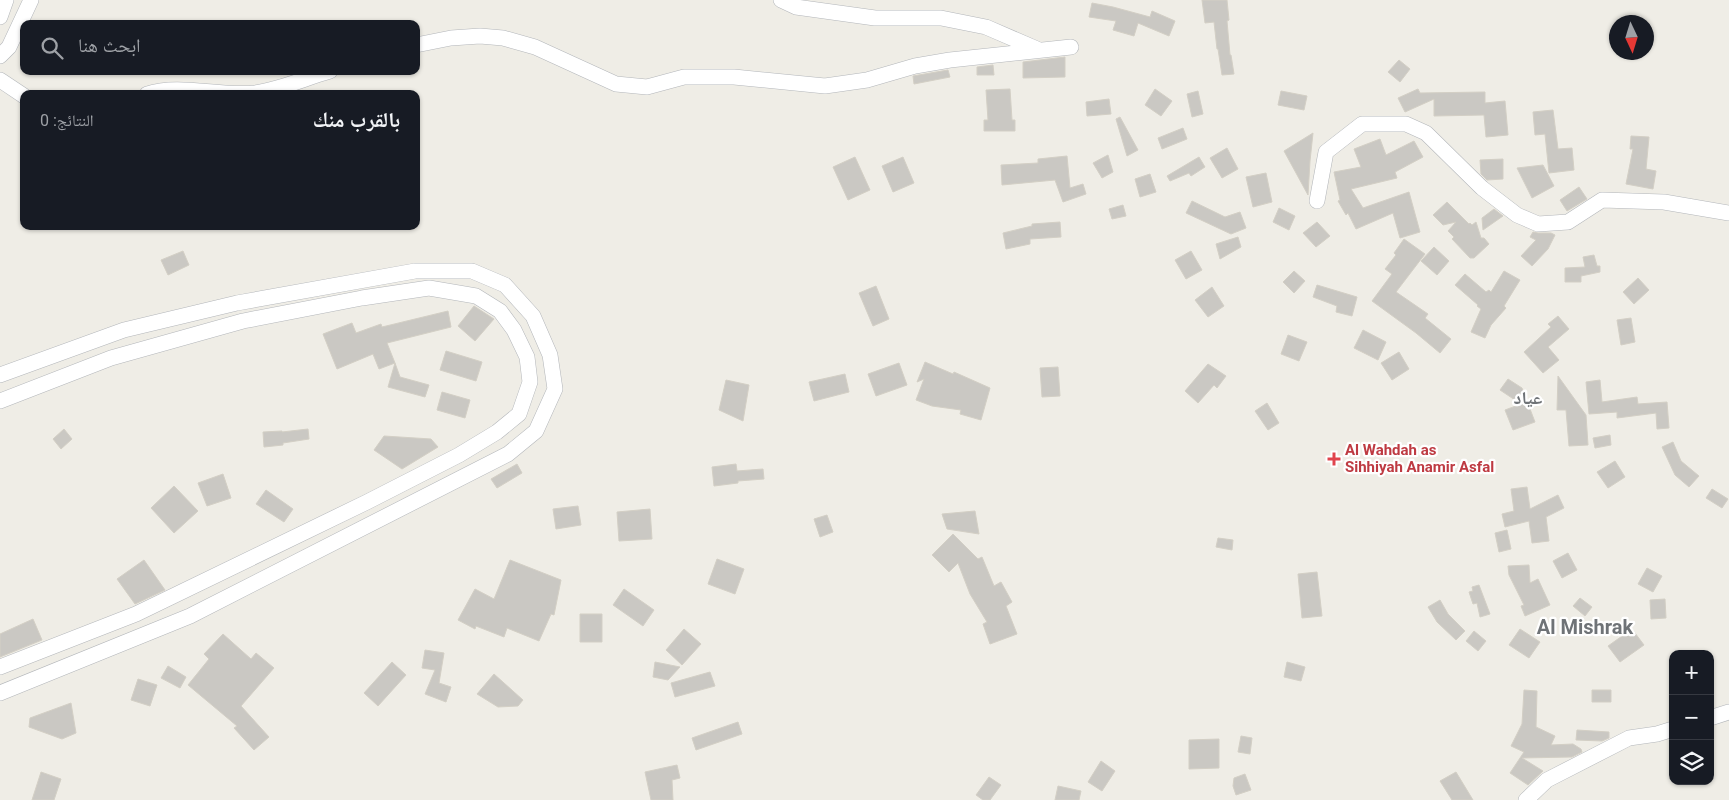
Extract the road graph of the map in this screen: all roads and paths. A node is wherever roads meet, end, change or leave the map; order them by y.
1 (6, 0) edge
2 (31, 0) edge
3 (781, 0) edge
4 (0, 17) edge
5 (22, 20) edge
6 (20, 24) edge
7 (420, 44) edge
8 (1071, 48) dead end
9 (1038, 50) junction
10 (0, 56) edge
11 (318, 75) edge
12 (0, 80) edge
13 (268, 90) edge
14 (20, 93) edge
15 (1317, 201) dead end
16 (1729, 213) edge
17 (0, 375) edge
18 (0, 401) edge
19 (0, 667) edge
20 (0, 693) edge
21 (1729, 712) edge
22 (1714, 717) edge
23 (1669, 730) edge
24 (1526, 800) edge

1 - 4 street
2 - 5 street
3 - 9 street
6 - 10 street
7 - 9 street
8 - 9 street
11 - 13 street
12 - 14 street
15 - 16 street
17 - 20 street
18 - 19 street
21 - 22 street
23 - 24 street

